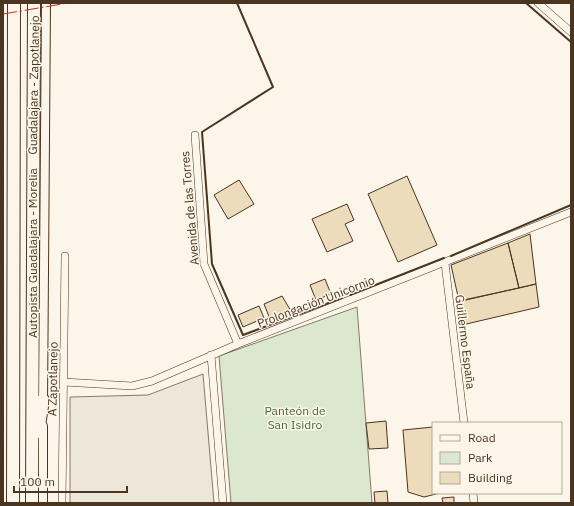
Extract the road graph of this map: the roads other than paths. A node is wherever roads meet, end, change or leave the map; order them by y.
1 (14, 3) edge
2 (34, 3) edge
3 (46, 3) edge
4 (538, 3) edge
5 (571, 32) edge
6 (196, 135) dead end
7 (571, 212) edge
8 (65, 256) dead end
9 (445, 263) junction
10 (238, 344) junction
11 (211, 355) junction
12 (64, 382) junction
13 (43, 400) junction
14 (464, 422) edge
15 (32, 473) junction
16 (13, 503) edge
17 (32, 503) edge
18 (43, 503) edge
19 (62, 503) edge
20 (223, 503) edge

1 - 16 highway, Autopista Guadalajara - Morelia
2 - 15 highway, Autopista Guadalajara - Morelia
3 - 13 street, Guadalajara - Zapotlanejo
4 - 5 street
6 - 10 street, Avenida de las Torres
7 - 9 street, Prolongación Unicornio
8 - 12 street, A Zapotlanejo
9 - 10 street, Prolongación Unicornio
9 - 14 street, Guillermo España
10 - 11 street, Prolongación Unicornio
11 - 12 street, Prolongación Unicornio
11 - 20 street
12 - 19 street, A Zapotlanejo
13 - 15 highway
13 - 18 street, Guadalajara - Zapotlanejo
15 - 17 highway, Autopista Guadalajara - Morelia

